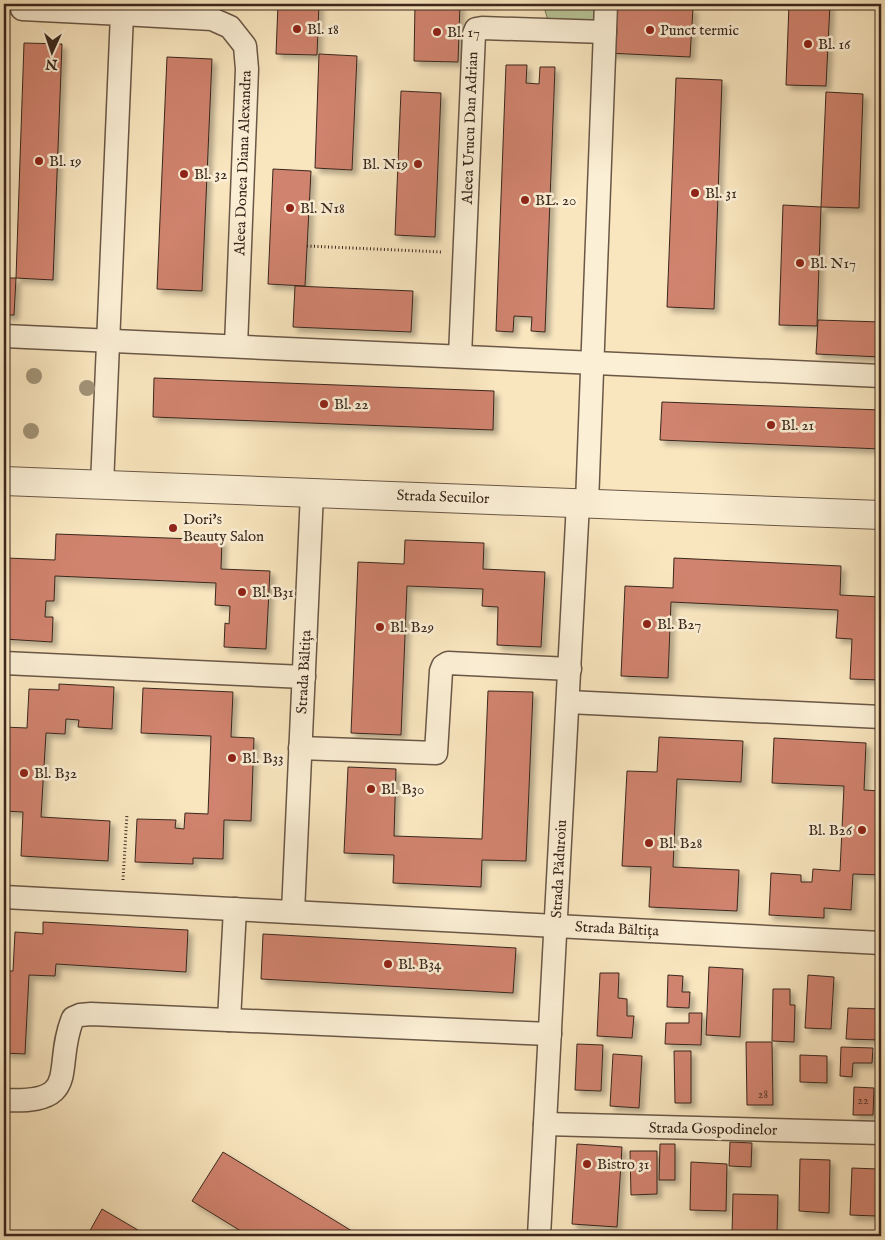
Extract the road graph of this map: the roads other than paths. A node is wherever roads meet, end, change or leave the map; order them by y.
1 (22, 4) edge
2 (606, 4) edge
3 (190, 10) edge
4 (122, 14) junction
5 (605, 32) junction
6 (4, 336) edge
7 (109, 341) junction
8 (236, 346) junction
9 (460, 356) junction
10 (592, 362) junction
11 (881, 376) edge
12 (4, 481) edge
13 (102, 485) junction
14 (312, 492) junction
15 (583, 503) junction
16 (881, 515) edge
17 (4, 663) edge
18 (570, 670) junction
19 (304, 677) junction
20 (568, 702) junction
21 (881, 717) edge
22 (300, 748) junction
23 (4, 896) edge
24 (234, 909) junction
25 (293, 912) junction
26 (556, 926) junction
27 (881, 943) edge
28 (229, 1020) junction
29 (550, 1034) junction
30 (4, 1100) edge
31 (545, 1124) junction
32 (881, 1133) edge
33 (538, 1236) edge

1 - 4 street, Aleea Donea Diana Alexandra
2 - 5 street
3 - 4 street, Aleea Donea Diana Alexandra
3 - 8 street, Aleea Donea Diana Alexandra
4 - 7 street
5 - 9 street, Aleea Urucu Dan Adrian
5 - 10 street
6 - 7 street
7 - 8 street
7 - 13 street
8 - 9 street
9 - 10 street
10 - 11 street
10 - 15 street
12 - 13 street, Strada Secuilor
13 - 14 street, Strada Secuilor
14 - 15 street, Strada Secuilor
14 - 19 street, Strada Băltița
15 - 16 street, Strada Secuilor
15 - 18 street, Strada Păduroiu
17 - 19 street
18 - 20 street, Strada Păduroiu
18 - 22 street
19 - 22 street, Strada Băltița
20 - 21 street
20 - 26 street, Strada Păduroiu
22 - 25 street, Strada Băltița
23 - 24 street, Strada Băltița
24 - 25 street, Strada Băltița
24 - 28 street
25 - 26 street, Strada Băltița
26 - 27 street, Strada Băltița
26 - 29 street, Strada Păduroiu
28 - 29 street
28 - 30 street
29 - 31 street, Strada Păduroiu
31 - 32 street, Strada Gospodinelor
31 - 33 street, Strada Păduroiu

